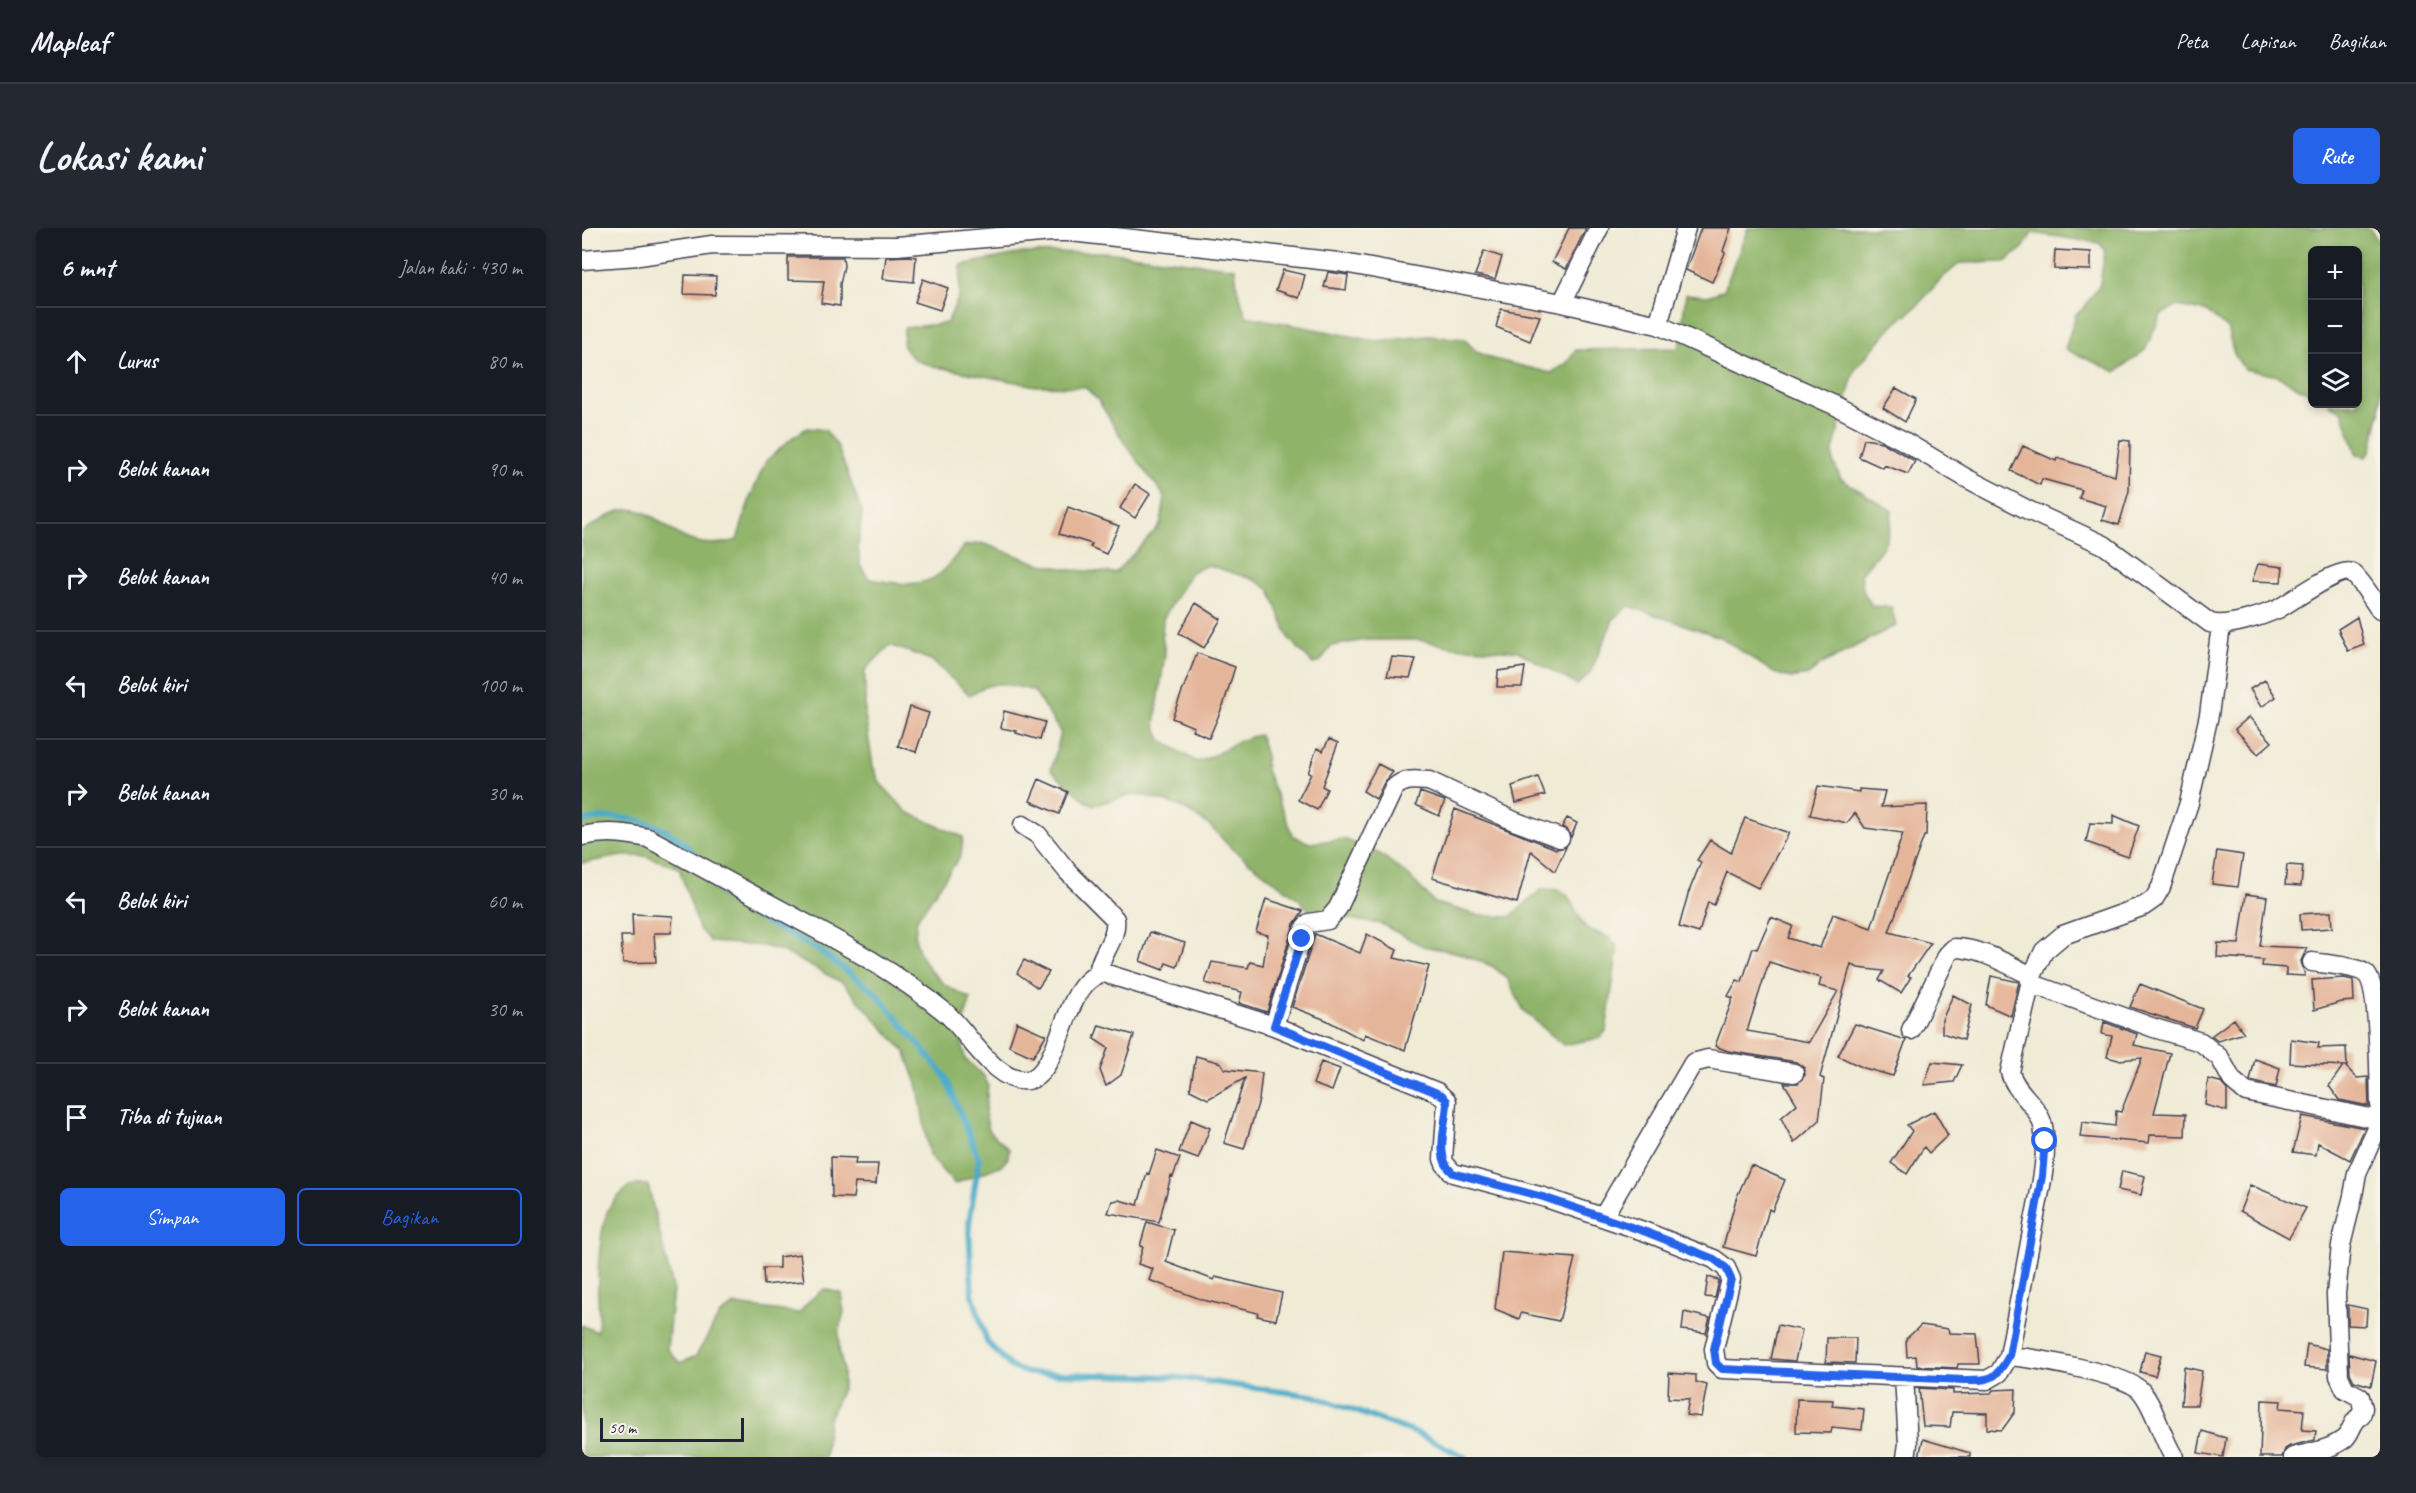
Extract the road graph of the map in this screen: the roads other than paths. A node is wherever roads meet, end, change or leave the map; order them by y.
1 (1599, 228) edge
2 (1686, 228) edge
3 (582, 260) edge
4 (1562, 303) junction
5 (1658, 326) junction
6 (2380, 610) edge
7 (2221, 626) junction
8 (1023, 825) dead end
9 (582, 836) edge
10 (1560, 838) dead end
11 (2312, 962) dead end
12 (1098, 974) junction
13 (2031, 979) junction
14 (1274, 1026) junction
15 (1911, 1030) dead end
16 (1794, 1072) dead end
17 (2380, 1105) edge
18 (2380, 1121) edge
19 (1603, 1217) junction
20 (2009, 1356) junction
21 (1904, 1377) junction
22 (1906, 1457) edge
23 (2174, 1457) edge
24 (2293, 1457) edge

1 - 4 street
2 - 5 street
3 - 4 street
4 - 5 street
5 - 7 street
6 - 7 street
7 - 13 street
8 - 12 street
9 - 12 street
10 - 14 street
11 - 17 street
12 - 14 street
13 - 15 street
13 - 18 street
13 - 20 street
14 - 19 street
16 - 19 street
18 - 24 street
19 - 21 street
20 - 21 street
20 - 23 street
21 - 22 street

